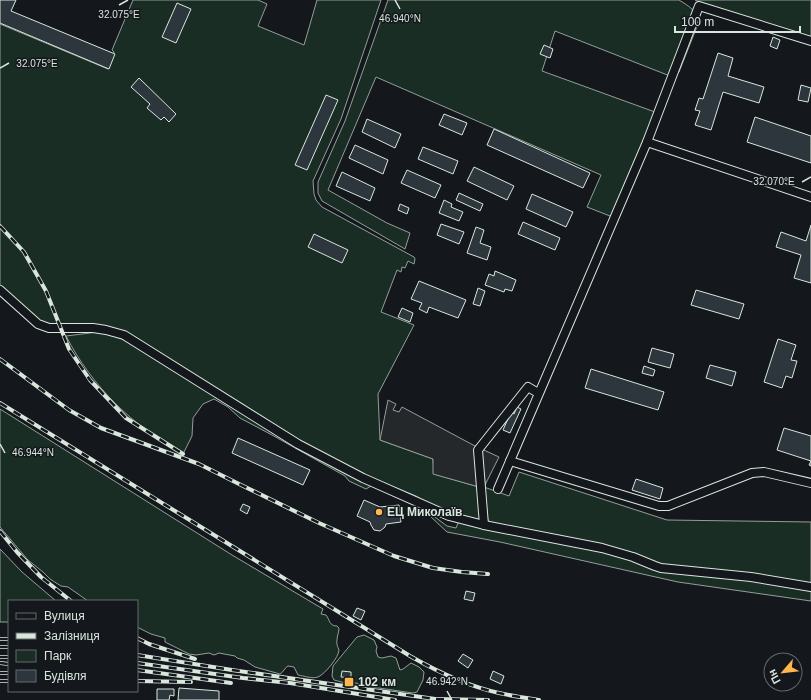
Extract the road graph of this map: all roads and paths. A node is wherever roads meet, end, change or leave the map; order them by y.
1 (811, 41) edge
2 (648, 142) junction
3 (811, 197) edge
4 (0, 290) edge
5 (538, 393) junction
6 (510, 461) junction
7 (811, 483) edge
8 (498, 489) dead end
9 (484, 525) junction
10 (811, 587) edge

1 - 2 street
2 - 3 street
2 - 5 street
4 - 9 street
5 - 6 street
5 - 9 street
6 - 7 street
6 - 8 street
9 - 10 street

